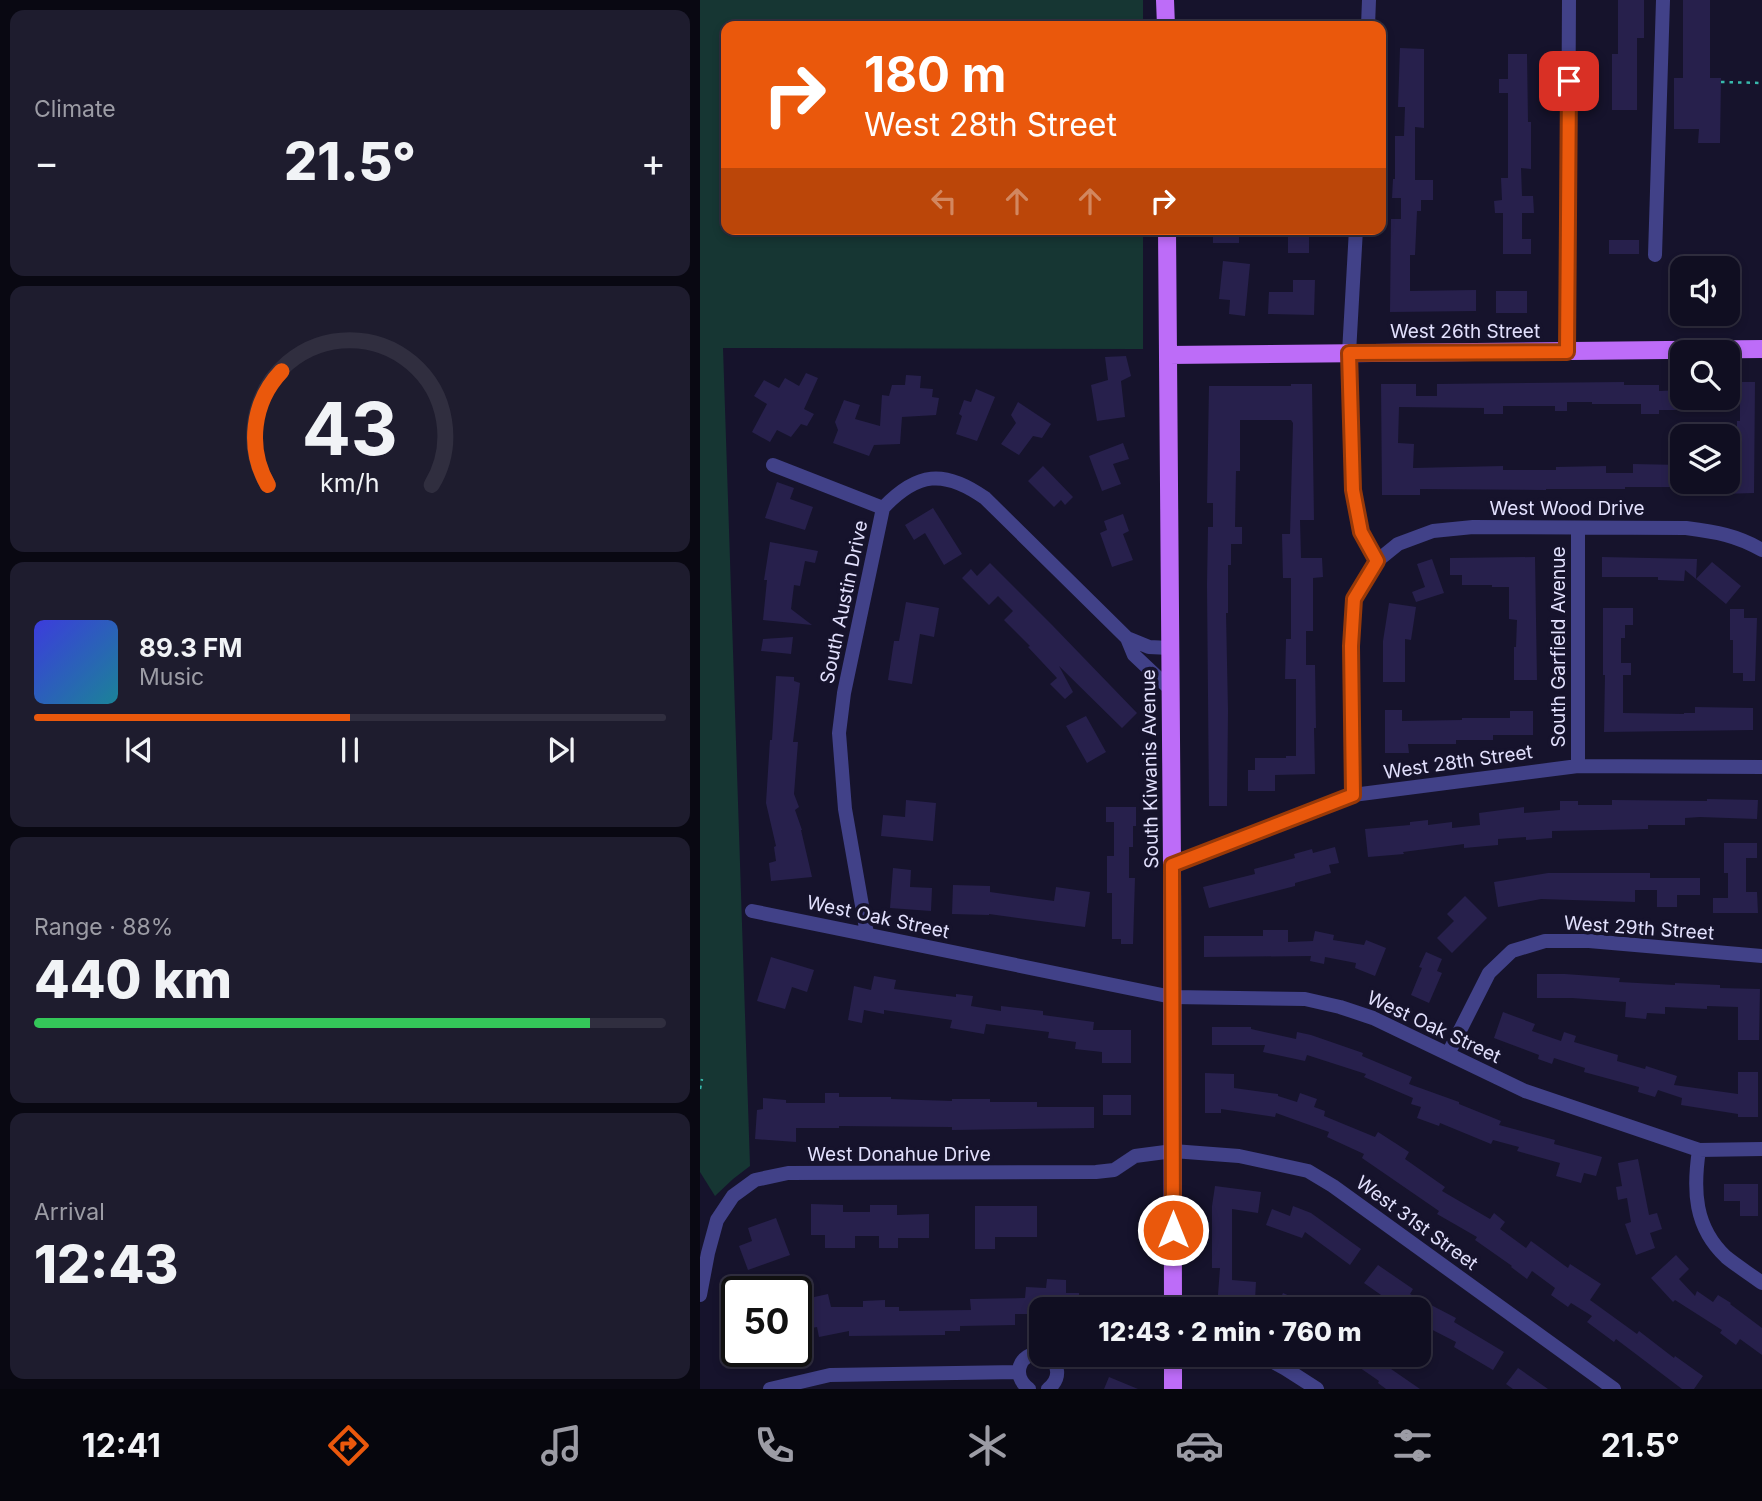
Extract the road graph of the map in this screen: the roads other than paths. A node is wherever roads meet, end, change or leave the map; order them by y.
1 (1166, 0) edge
2 (1369, 0) edge
3 (1569, 0) edge
4 (1663, 0) edge
5 (1166, 21) edge
6 (1368, 21) edge
7 (1167, 235) edge
8 (1356, 235) edge
9 (1655, 255) dead end
10 (1762, 349) edge
11 (1567, 352) junction
12 (1349, 353) junction
13 (1168, 355) junction
14 (773, 465) dead end
15 (883, 508) junction
16 (1577, 527) junction
17 (1762, 550) edge
18 (1377, 561) junction
19 (1126, 638) junction
20 (1170, 648) junction
21 (1170, 689) junction
22 (1578, 766) junction
23 (1762, 767) edge
24 (1353, 795) junction
25 (1172, 865) junction
26 (752, 911) dead end
27 (867, 934) junction
28 (1762, 956) edge
29 (1172, 997) junction
30 (1448, 1054) junction
31 (1762, 1149) edge
32 (1699, 1150) junction
33 (1173, 1151) junction
34 (704, 1253) edge
35 (1762, 1283) edge
36 (700, 1295) edge
37 (1173, 1297) edge
38 (1029, 1356) edge
39 (1056, 1367) edge
40 (1173, 1367) edge
41 (1282, 1367) edge
42 (1018, 1372) junction
43 (770, 1389) edge
44 (1029, 1389) edge
45 (1048, 1389) edge
46 (1173, 1389) edge
47 (1317, 1389) edge
48 (1614, 1389) edge

1 - 5 main road
2 - 6 street
3 - 11 street
4 - 9 street
7 - 13 main road, South Kiwanis Avenue
8 - 12 street
10 - 11 main road, West 26th Street
11 - 12 main road, West 26th Street
12 - 13 main road, West 26th Street
12 - 18 street
13 - 20 main road, South Kiwanis Avenue
14 - 15 street
15 - 19 street, South Austin Drive
15 - 27 street, South Austin Drive
16 - 17 street, West Wood Drive
16 - 18 street, West Wood Drive
16 - 22 street, South Garfield Avenue
18 - 24 street
19 - 20 street, South Austin Drive
19 - 21 street, South Austin Drive
20 - 21 main road, South Kiwanis Avenue
21 - 25 main road, South Kiwanis Avenue
22 - 23 street, West 28th Street
22 - 24 street, West 28th Street
24 - 25 street, West 28th Street
25 - 29 main road, South Kiwanis Avenue
26 - 27 street, West Oak Street
27 - 29 street, West Oak Street
28 - 30 street, West 29th Street
29 - 30 street, West Oak Street
29 - 33 main road, South Kiwanis Avenue
30 - 32 street, West Oak Street
31 - 32 street, West Oak Street
32 - 35 street
33 - 34 street, West Donahue Drive
33 - 37 main road, South Kiwanis Avenue
33 - 48 street, West 31st Street
34 - 36 street, West Donahue Drive
38 - 42 street
39 - 45 street
40 - 46 main road
41 - 47 street
42 - 43 street
42 - 44 street

